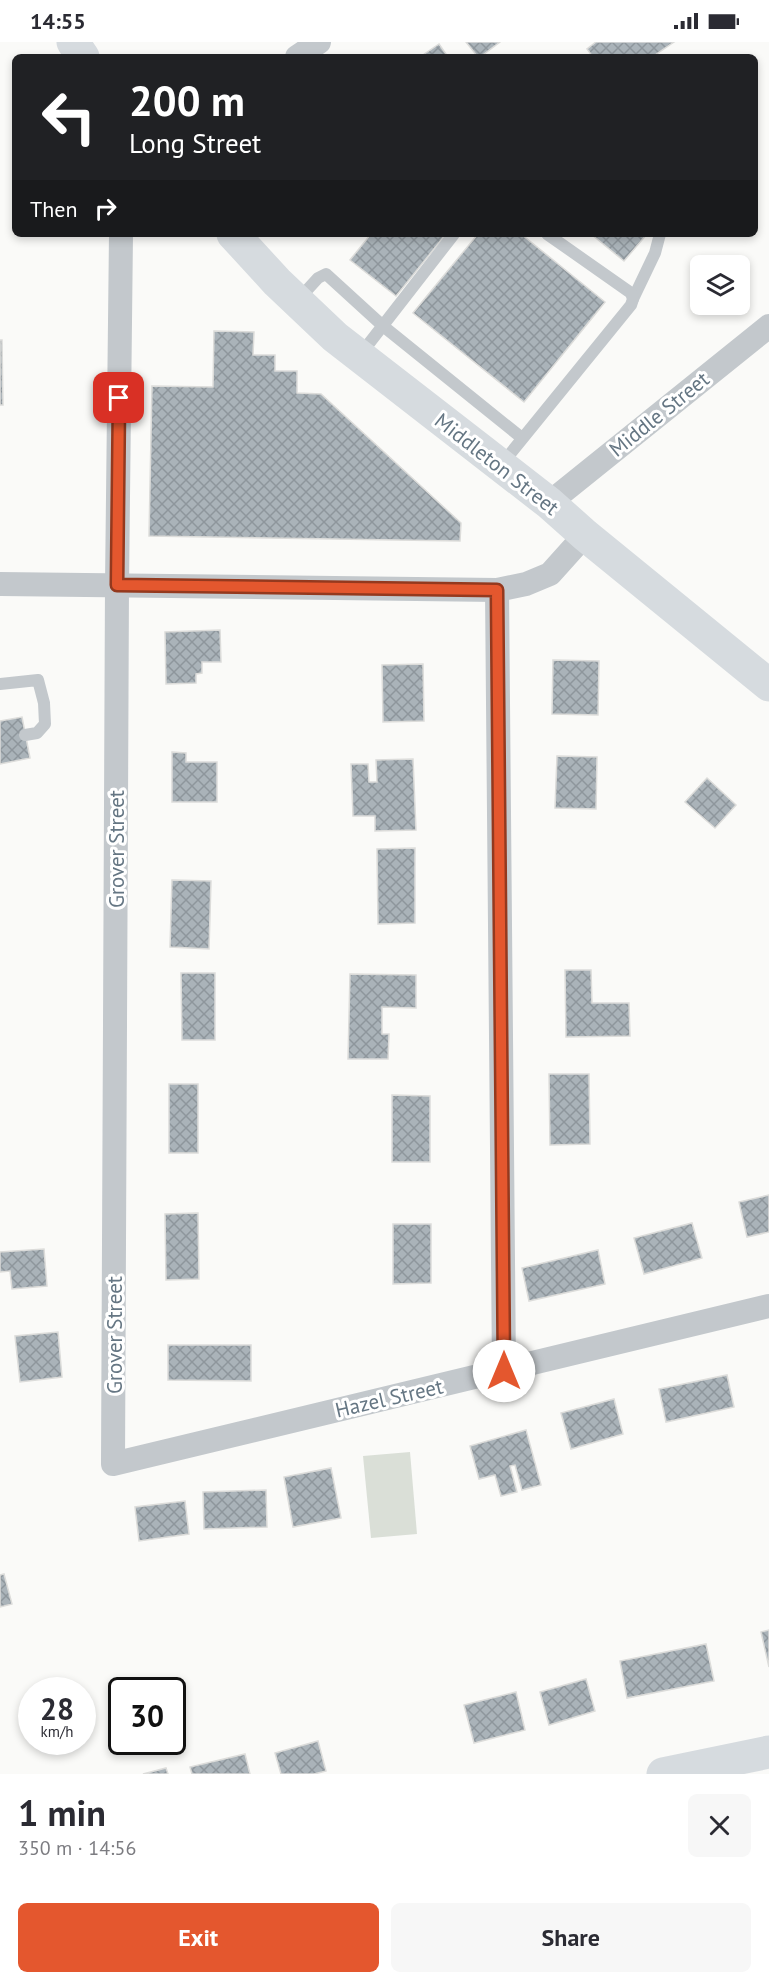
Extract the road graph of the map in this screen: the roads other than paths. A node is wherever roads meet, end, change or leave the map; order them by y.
1 (319, 42) edge
2 (301, 54) edge
3 (121, 237) edge
4 (236, 237) edge
5 (452, 237) edge
6 (551, 237) edge
7 (659, 237) edge
8 (633, 299) junction
9 (297, 302) junction
10 (383, 326) junction
11 (769, 326) edge
12 (359, 356) junction
13 (522, 438) junction
14 (500, 466) junction
15 (549, 503) junction
16 (585, 535) junction
17 (0, 584) edge
18 (117, 585) junction
19 (497, 590) junction
20 (0, 684) edge
21 (769, 685) edge
22 (25, 735) dead end
23 (769, 1306) edge
24 (504, 1371) junction
25 (113, 1464) joint
26 (769, 1752) edge
27 (663, 1774) edge

1 - 2 street
3 - 18 street, Grover Street
4 - 9 street, Middleton Street
5 - 10 lane
6 - 8 lane
7 - 8 lane
8 - 13 lane
9 - 10 lane
9 - 12 street, Middleton Street
10 - 12 lane
10 - 13 lane
11 - 15 street, Middle Street
12 - 14 street, Middleton Street
13 - 14 lane
14 - 15 street, Middleton Street
15 - 16 street, Middleton Street
16 - 19 street
16 - 21 street, Middleton Street
17 - 18 street
18 - 19 street
18 - 25 street, Grover Street
19 - 24 street
20 - 22 lane
23 - 24 street, Hazel Street
24 - 25 street, Hazel Street
26 - 27 street

